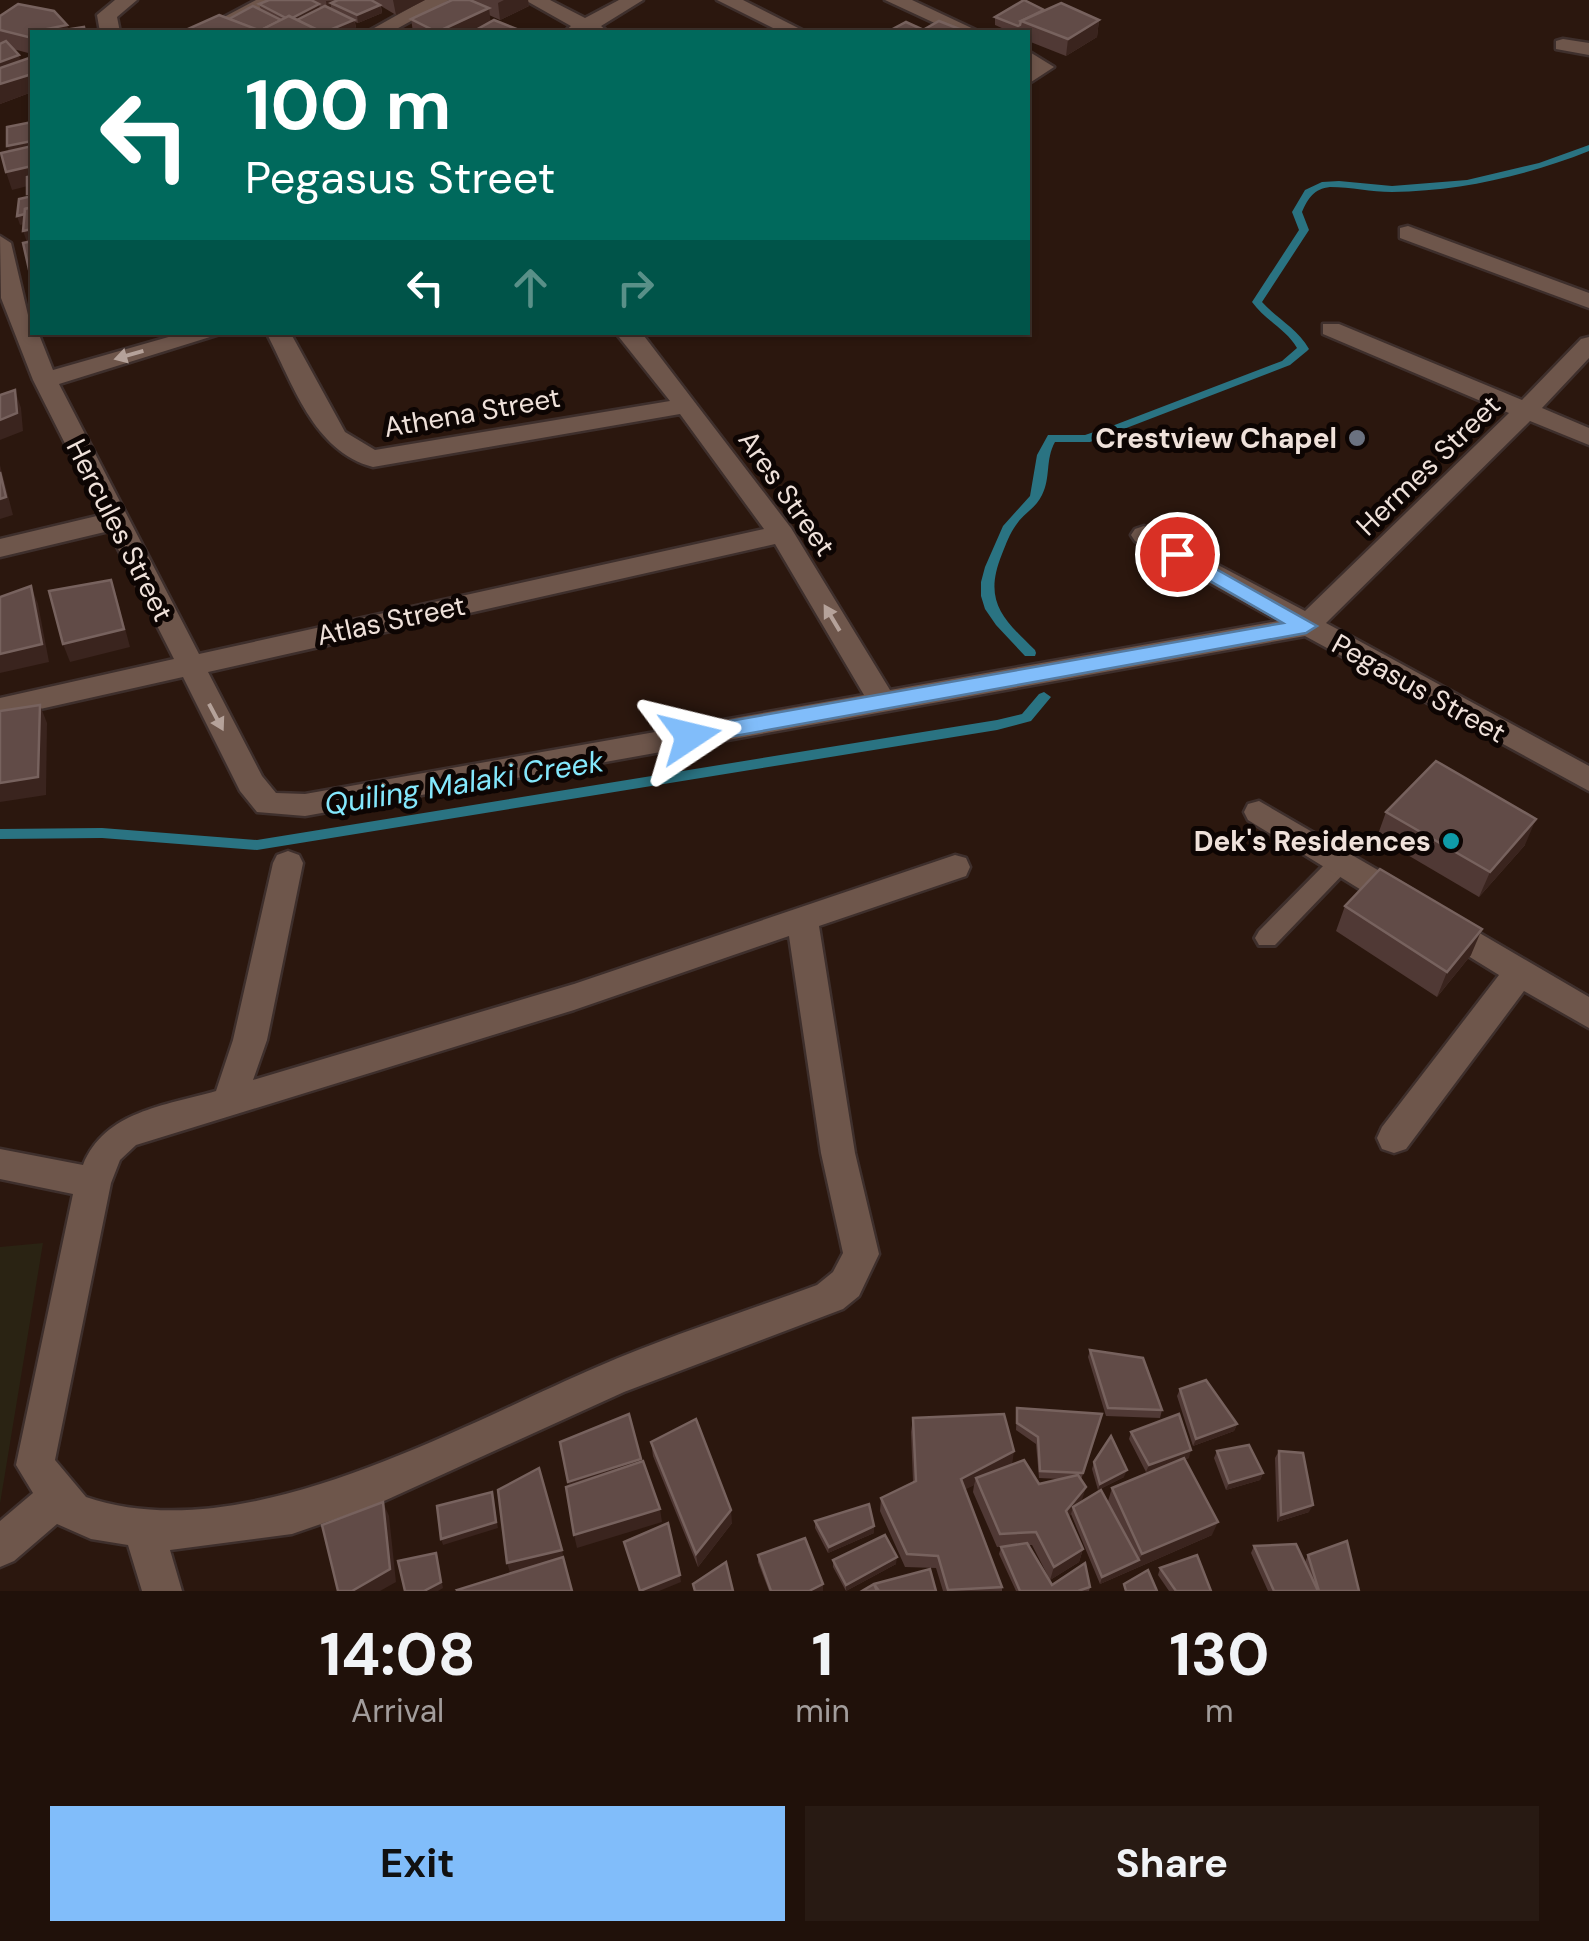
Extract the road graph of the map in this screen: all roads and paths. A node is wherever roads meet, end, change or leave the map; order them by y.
1 (128, 0) edge
2 (271, 0) edge
3 (439, 0) edge
4 (535, 0) edge
5 (634, 0) edge
6 (727, 0) edge
7 (896, 0) edge
8 (110, 30) edge
9 (210, 30) edge
10 (381, 30) edge
11 (585, 30) edge
12 (792, 30) edge
13 (965, 30) edge
14 (1563, 44) dead end
15 (1589, 49) edge
16 (1030, 58) edge
17 (1030, 77) edge
18 (1408, 233) dead end
19 (0, 243) edge
20 (1589, 301) edge
21 (1331, 329) dead end
22 (203, 335) edge
23 (280, 335) edge
24 (630, 335) edge
25 (1589, 344) edge
26 (45, 380) junction
27 (682, 406) junction
28 (1526, 412) junction
29 (1589, 437) edge
30 (115, 520) junction
31 (782, 534) junction
32 (1144, 535) dead end
33 (0, 548) edge
34 (1306, 626) junction
35 (188, 664) junction
36 (882, 702) junction
37 (0, 708) edge
38 (1589, 780) edge
39 (1259, 812) dead end
40 (1341, 862) junction
41 (288, 863) dead end
42 (955, 866) dead end
43 (803, 922) junction
44 (1267, 938) dead end
45 (1520, 971) junction
46 (1589, 1014) edge
47 (230, 1102) junction
48 (1394, 1138) dead end
49 (0, 1164) edge
50 (94, 1183) junction
51 (58, 1497) junction
52 (144, 1530) junction
53 (0, 1547) edge
54 (162, 1591) edge

1 - 8 street
2 - 9 street
3 - 10 street
4 - 11 street
5 - 11 street
6 - 12 street
7 - 13 street
14 - 15 street
16 - 17 street
18 - 20 street
19 - 26 street, Hercules Street
21 - 28 street
22 -> 26 street
23 - 27 street, Athena Street
24 - 27 street, Ares Street
25 - 28 street, Hermes Street
26 - 30 street, Hercules Street
27 - 31 street, Ares Street
28 - 29 street
28 - 34 street, Hermes Street
30 - 33 street
30 - 35 street, Hercules Street
31 - 35 street, Atlas Street
36 -> 31 street, Ares Street
32 - 34 street, Pegasus Street
34 - 36 street
34 - 38 street, Pegasus Street
35 -> 36 street, Hercules Street
35 - 37 street, Atlas Street
39 - 40 street
40 - 44 lane
40 - 45 street
41 - 47 street
42 - 43 street
43 - 47 street
43 - 52 street
45 - 46 street
45 - 48 street
47 - 50 street
49 - 50 street
50 - 51 street
51 - 52 street
51 - 53 street
52 - 54 street

